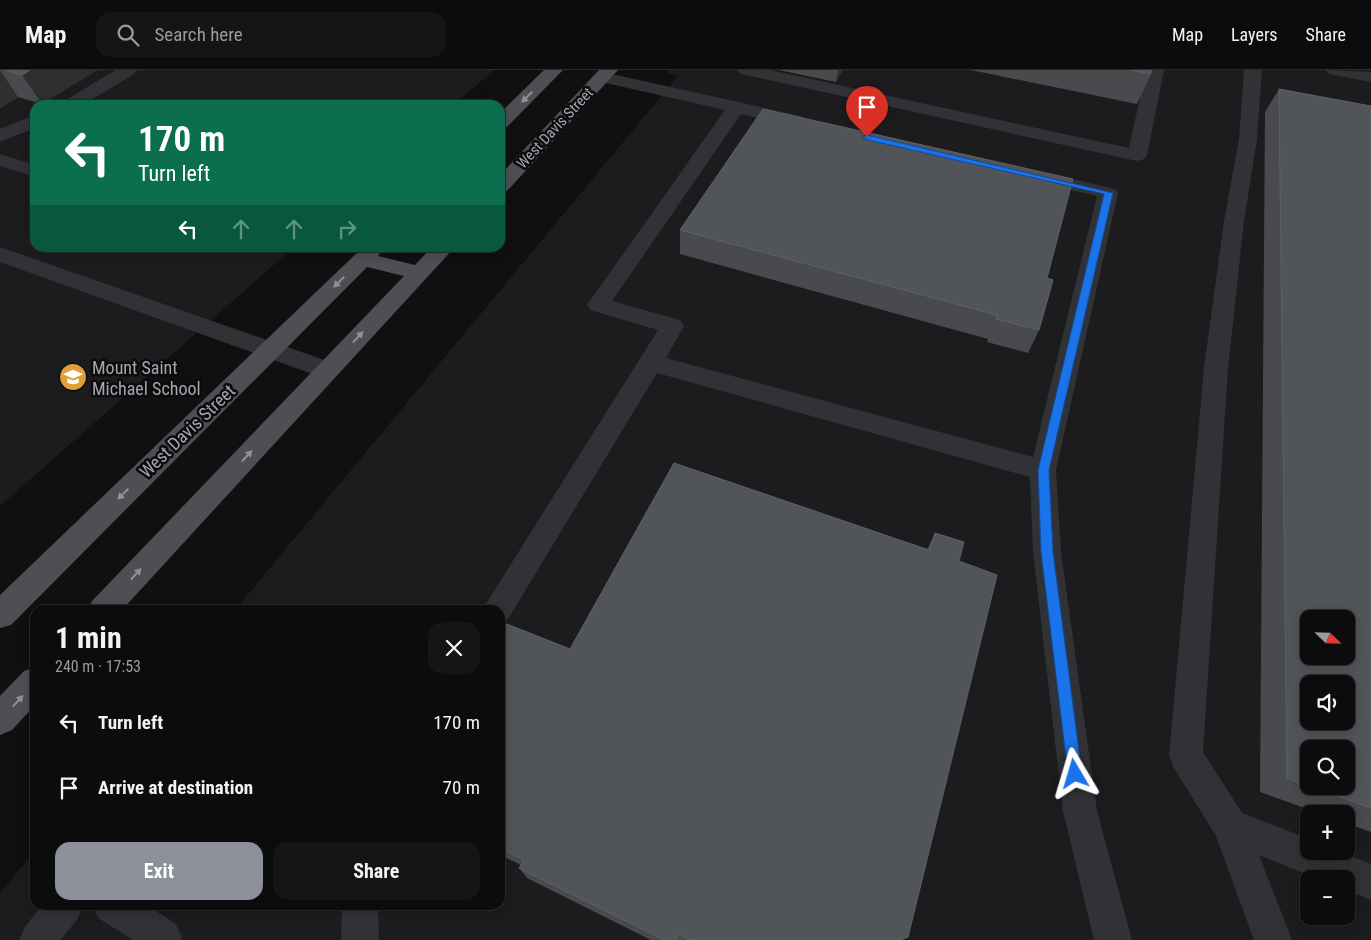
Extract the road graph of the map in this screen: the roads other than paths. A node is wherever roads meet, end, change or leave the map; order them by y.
1 (128, 70) edge
2 (554, 70) edge
3 (746, 70) edge
4 (1155, 70) edge
5 (1253, 70) edge
6 (1335, 70) edge
7 (606, 73) edge
8 (1371, 77) edge
9 (78, 100) edge
10 (737, 107) junction
11 (505, 118) edge
12 (30, 123) edge
13 (822, 127) edge
14 (0, 136) edge
15 (0, 160) edge
16 (30, 169) edge
17 (1013, 171) edge
18 (505, 181) edge
19 (439, 252) edge
20 (368, 253) edge
21 (0, 254) edge
22 (419, 273) junction
23 (270, 350) junction
24 (651, 363) junction
25 (328, 370) junction
26 (1043, 470) junction
27 (107, 605) edge
28 (500, 605) edge
29 (0, 615) edge
30 (30, 687) edge
31 (0, 719) edge
32 (1230, 826) junction
33 (1371, 882) edge
34 (61, 910) edge
35 (119, 910) edge
36 (360, 910) edge
37 (163, 937) dead end
38 (38, 940) edge
39 (360, 940) edge
40 (1113, 940) edge
41 (1273, 940) edge

1 - 9 lane
2 -> 11 main road
3 - 4 lane
5 - 32 lane
6 - 8 lane
7 - 10 lane
7 - 18 main road, West Davis Street
10 - 13 lane
10 - 24 lane
12 - 14 lane
15 - 16 lane
17 - 26 lane
19 - 22 main road
20 - 22 main road
20 -> 23 main road, West Davis Street
21 - 23 lane
25 -> 22 main road
23 - 25 lane
23 -> 29 main road, West Davis Street
24 - 26 lane
24 - 28 lane
27 -> 25 main road
26 - 40 lane
31 -> 30 main road
32 - 33 lane
32 - 41 lane
34 - 38 lane
35 - 37 lane
36 - 39 lane

